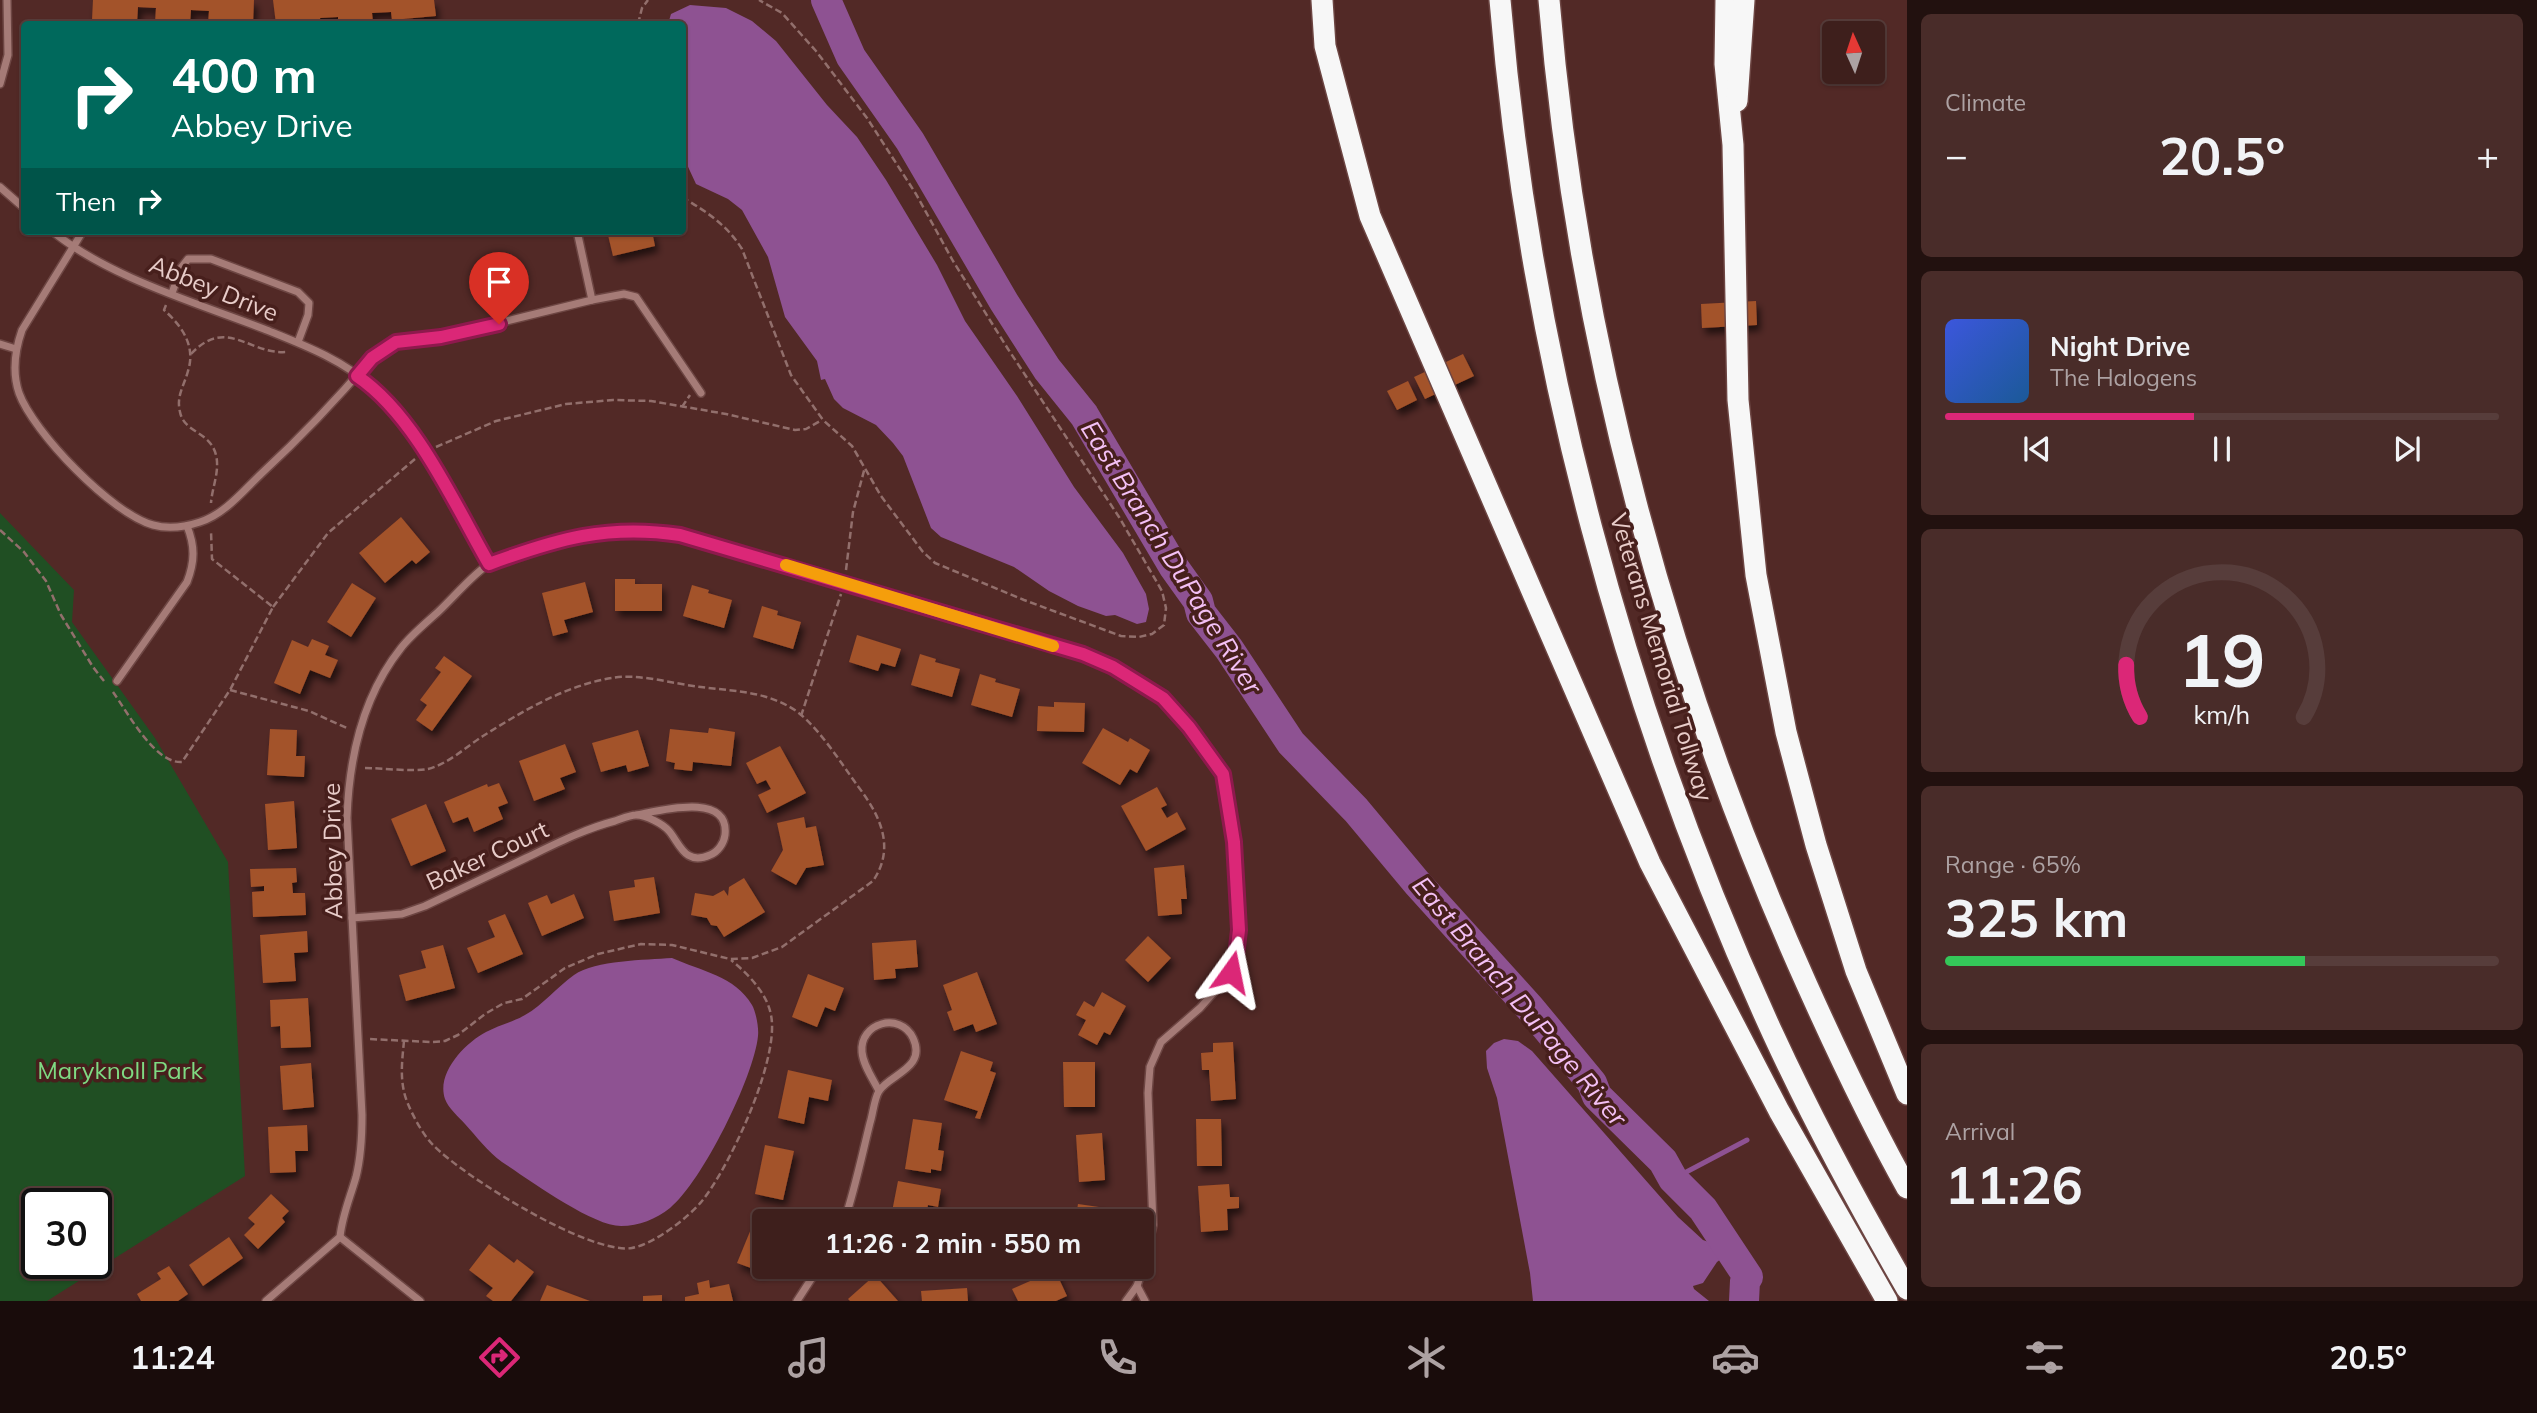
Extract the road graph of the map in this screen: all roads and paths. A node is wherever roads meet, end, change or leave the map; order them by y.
1 (7, 0) edge
2 (648, 0) edge
3 (759, 0) edge
4 (1322, 0) edge
5 (1500, 0) edge
6 (1549, 0) edge
7 (1726, 0) edge
8 (1744, 0) edge
9 (639, 21) edge
10 (0, 84) edge
11 (1732, 145) junction
12 (0, 187) edge
13 (686, 199) edge
14 (21, 205) edge
15 (57, 235) edge
16 (81, 235) edge
17 (578, 235) edge
18 (73, 248) junction
19 (172, 293) junction
20 (592, 300) junction
21 (298, 342) junction
22 (0, 345) edge
23 (16, 349) junction
24 (191, 354) junction
25 (357, 376) junction
26 (701, 393) dead end
27 (823, 419) junction
28 (425, 453) junction
29 (210, 517) junction
30 (187, 526) junction
31 (0, 530) edge
32 (489, 564) junction
33 (273, 607) junction
34 (117, 681) dead end
35 (230, 690) junction
36 (358, 733) junction
37 (351, 768) junction
38 (636, 815) junction
39 (352, 918) junction
40 (730, 959) junction
41 (358, 1039) junction
42 (404, 1041) junction
43 (879, 1091) junction
44 (1907, 1094) edge
45 (1907, 1188) edge
46 (847, 1209) edge
47 (1152, 1209) edge
48 (340, 1237) junction
49 (811, 1279) edge
50 (1139, 1279) edge
51 (1137, 1286) junction
52 (1907, 1289) edge
53 (266, 1301) edge
54 (420, 1301) edge
55 (797, 1301) edge
56 (1126, 1301) edge
57 (1145, 1301) edge
58 (1887, 1301) edge

1 - 10 street
2 - 9 path
3 - 27 path
4 - 58 highway
5 - 52 highway, Veterans Memorial Tollway
6 - 45 highway, Veterans Memorial Tollway
7 - 11 highway
8 - 11 highway
11 - 44 highway
12 - 14 street
13 - 27 path
15 - 18 street, Abbey Drive
16 - 18 street
17 - 20 street
18 - 19 street, Abbey Drive
18 - 23 street
19 - 21 street, Abbey Drive
19 - 21 street
19 - 24 path
20 - 25 street
20 - 26 street
21 - 24 path
21 - 25 street, Abbey Drive
22 - 23 street
23 - 30 street
24 - 29 path
25 - 28 street, Abbey Drive
25 - 29 street
27 - 28 path
28 - 32 street, Abbey Drive
28 - 33 path
29 - 30 street
29 - 33 path
30 - 34 street
31 - 35 path
32 - 36 street, Abbey Drive
32 - 47 street
33 - 35 path
35 - 36 path
36 - 37 street, Abbey Drive
37 - 39 street, Abbey Drive
37 - 40 path
38 - 38 street, Baker Court
38 - 39 street, Baker Court
39 - 41 street, Abbey Drive
40 - 42 path
40 - 42 path
41 - 42 path
41 - 48 street, Abbey Drive
43 - 43 street
43 - 46 street
48 - 53 street
48 - 54 street
49 - 55 street
50 - 51 street
51 - 56 street
51 - 57 street

